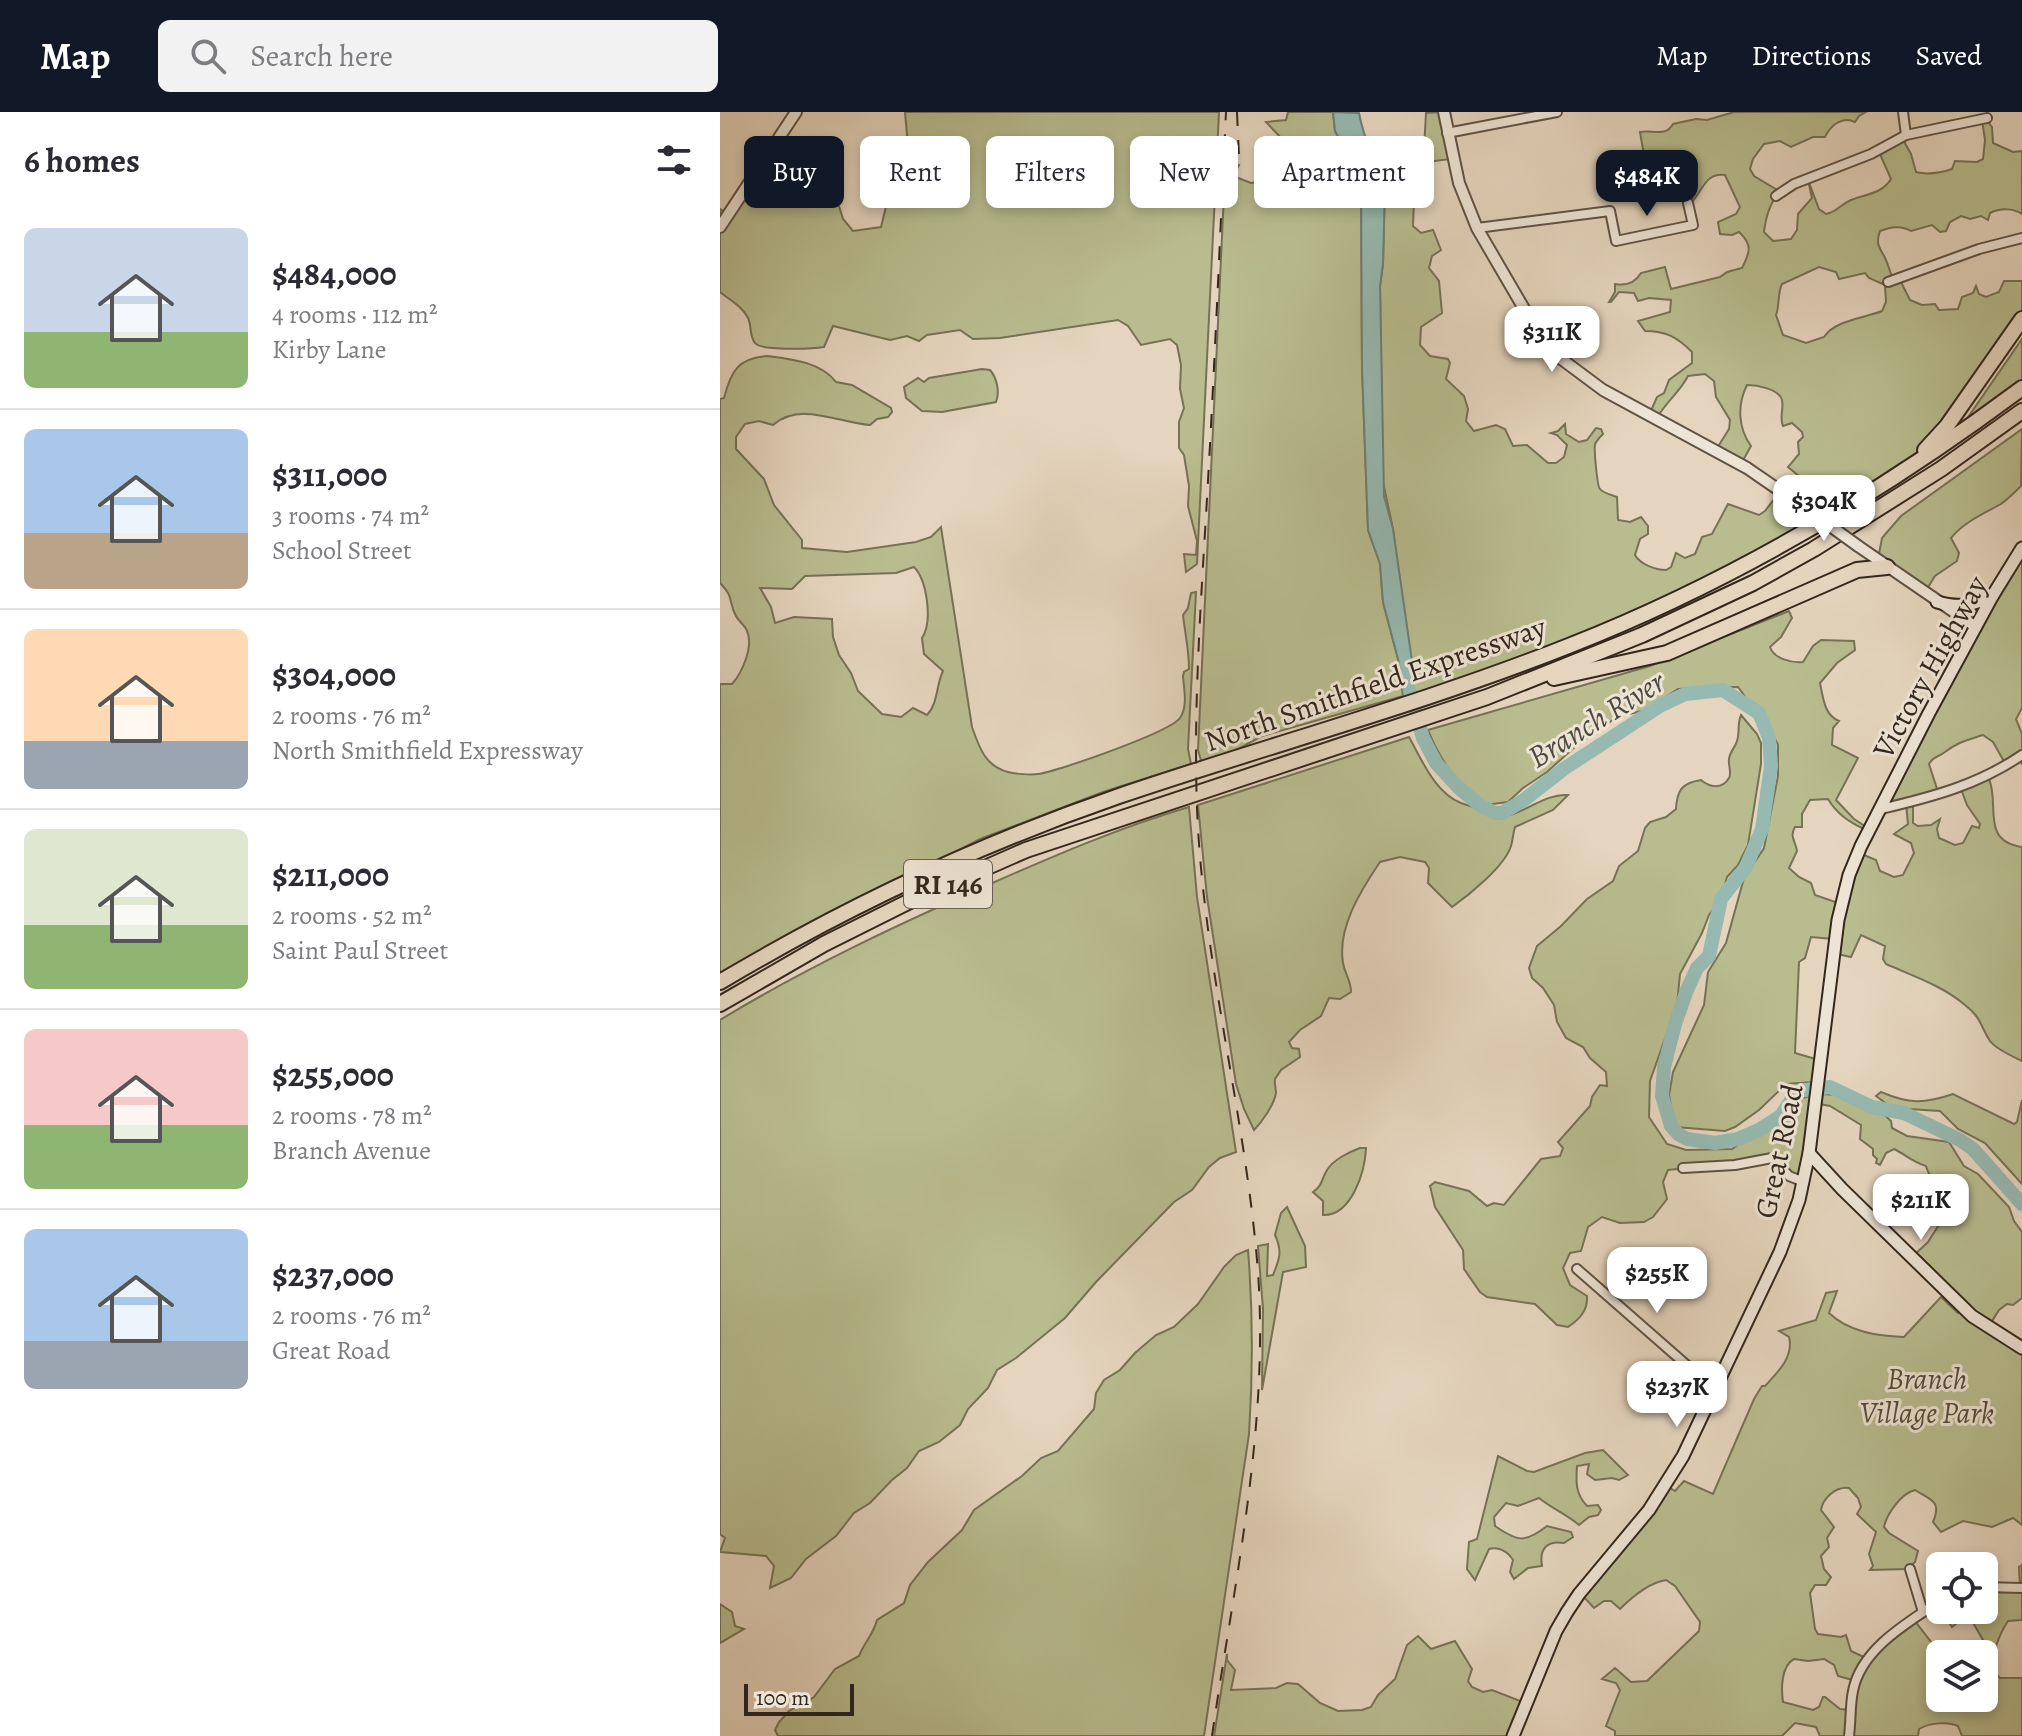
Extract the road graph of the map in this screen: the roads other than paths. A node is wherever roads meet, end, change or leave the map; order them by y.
1 (796, 112) edge
2 (1444, 112) edge
3 (1557, 112) edge
4 (1903, 112) edge
5 (1987, 118) dead end
6 (1447, 133) junction
7 (1906, 135) junction
8 (1776, 196) dead end
9 (1688, 203) dead end
10 (720, 227) edge
11 (1477, 228) junction
12 (2022, 238) edge
13 (1888, 282) dead end
14 (2022, 319) edge
15 (2022, 388) edge
16 (2022, 411) edge
17 (1886, 483) junction
18 (2022, 548) edge
19 (1887, 567) junction
20 (1993, 595) junction
21 (1937, 602) junction
22 (1976, 627) junction
23 (1526, 682) junction
24 (2022, 755) edge
25 (1881, 809) junction
26 (720, 982) edge
27 (720, 1004) edge
28 (1809, 1153) junction
29 (1683, 1168) dead end
30 (1804, 1182) junction
31 (1577, 1269) dead end
32 (2022, 1348) edge
33 (1717, 1387) junction
34 (1910, 1569) dead end
35 (1998, 1587) edge
36 (2022, 1588) edge
37 (1926, 1610) edge
38 (1923, 1612) junction
39 (1513, 1736) edge
40 (1849, 1736) edge

1 - 10 street
2 - 6 street
3 - 6 street
4 - 7 street
5 - 7 street
6 - 11 street
7 - 8 street
9 - 11 street
11 - 19 street, bridge
12 - 13 street
14 - 17 highway
15 - 17 highway, North Smithfield Expressway / RI 146
16 - 23 highway, North Smithfield Expressway / RI 146
17 - 26 highway, North Smithfield Expressway / RI 146
18 - 20 main road, Victory Highway
19 - 21 street
19 - 23 highway
20 - 21 main road
20 - 22 main road, Victory Highway
21 - 22 street
22 - 25 main road, Victory Highway
23 - 27 highway, North Smithfield Expressway / RI 146
24 - 25 street
25 - 28 main road, Great Road
28 - 30 main road, Great Road
28 - 32 main road
29 - 30 street
30 - 33 main road, Great Road
31 - 33 street
33 - 39 main road, Great Road
34 - 38 street
35 - 36 street
37 - 38 street
38 - 40 street

